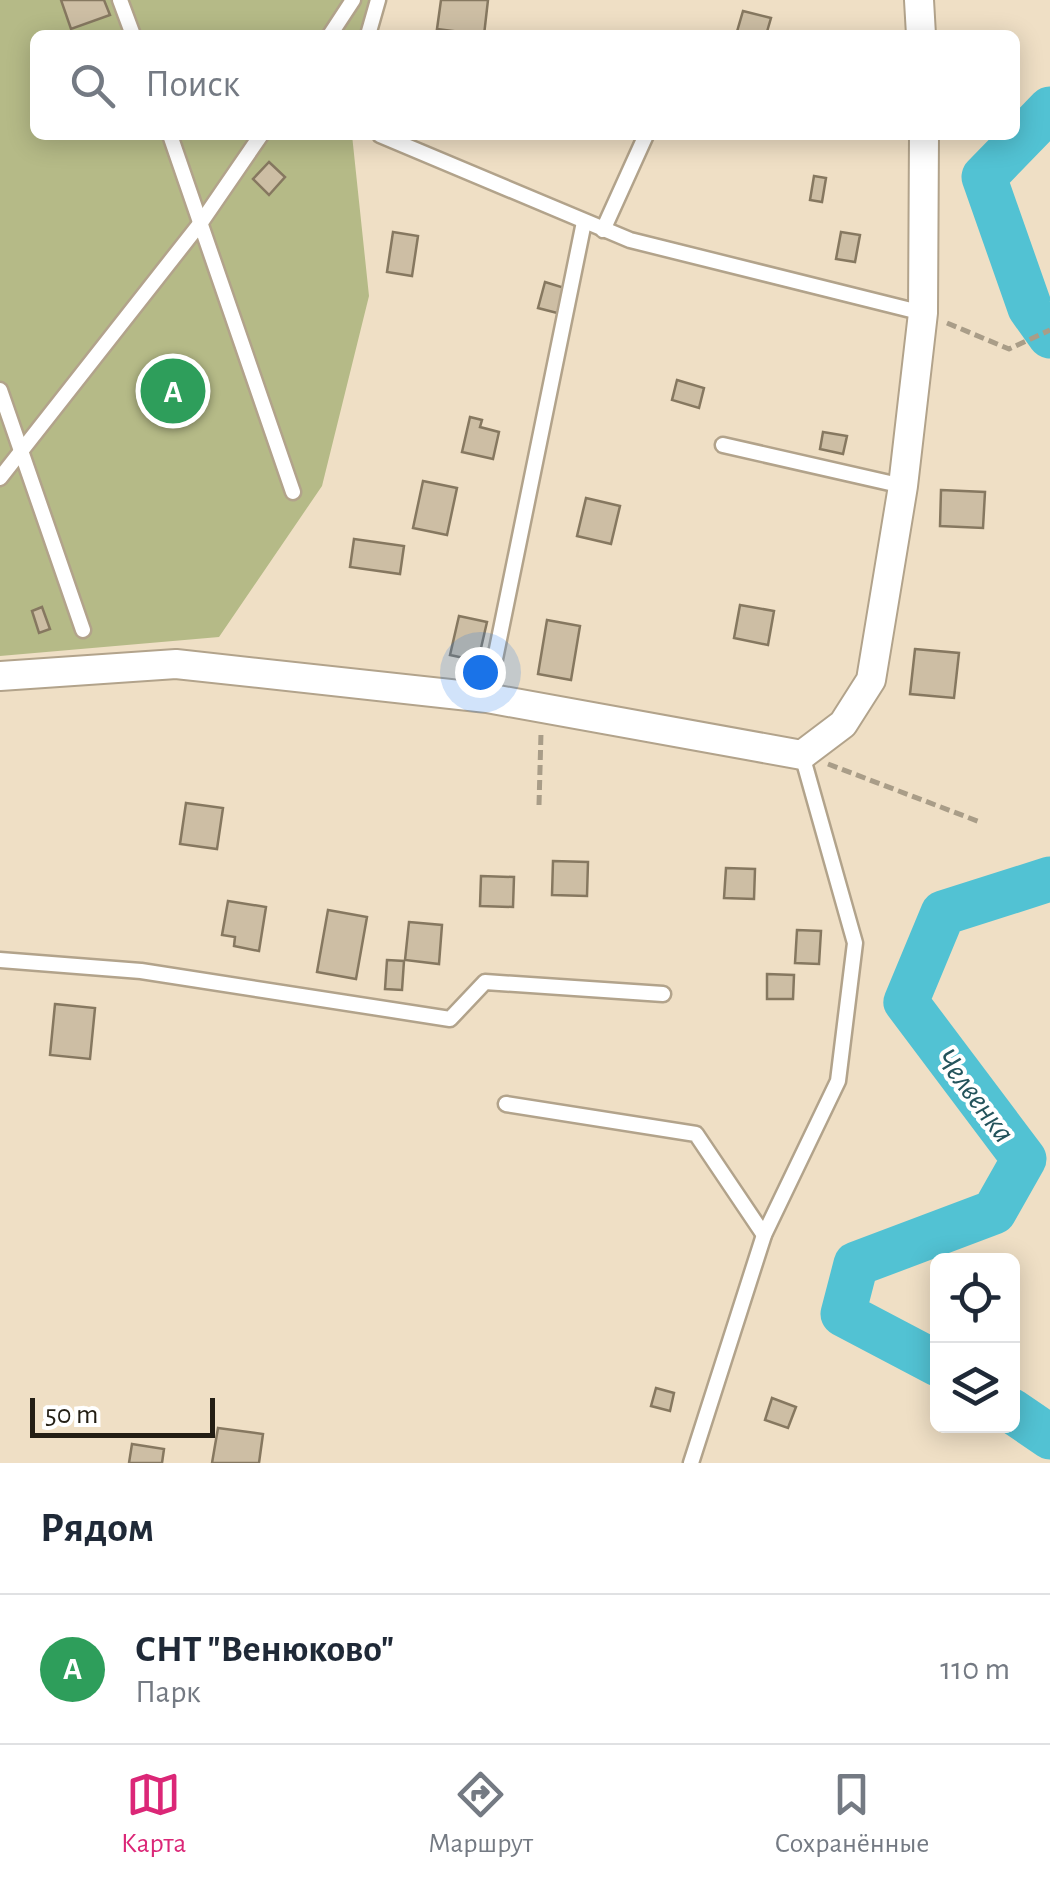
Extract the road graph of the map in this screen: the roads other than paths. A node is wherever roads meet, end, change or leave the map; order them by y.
1 (120, 0) edge
2 (352, 0) edge
3 (378, 0) edge
4 (918, 0) edge
5 (131, 30) edge
6 (333, 30) edge
7 (369, 30) edge
8 (920, 30) edge
9 (172, 140) edge
10 (258, 140) edge
11 (392, 140) edge
12 (644, 140) edge
13 (924, 140) edge
14 (202, 221) junction
15 (584, 222) junction
16 (603, 230) junction
17 (922, 312) junction
18 (0, 390) edge
19 (723, 445) dead end
20 (21, 449) junction
21 (0, 478) edge
22 (903, 486) junction
23 (293, 492) dead end
24 (83, 630) dead end
25 (0, 676) edge
26 (487, 698) junction
27 (802, 754) junction
28 (0, 960) edge
29 (664, 994) dead end
30 (506, 1104) dead end
31 (764, 1236) junction
32 (691, 1463) edge

1 - 5 lane
2 - 6 lane
3 - 7 lane
4 - 8 street
9 - 14 lane
10 - 14 lane
11 - 15 lane
12 - 16 lane
13 - 17 street
14 - 20 lane
14 - 23 lane
15 - 16 lane
15 - 26 lane
16 - 17 lane
17 - 22 street
18 - 20 lane
19 - 22 lane
20 - 21 lane
20 - 24 lane
22 - 27 street
25 - 26 street
26 - 27 street
27 - 31 lane
28 - 29 lane
30 - 31 lane
31 - 32 lane

